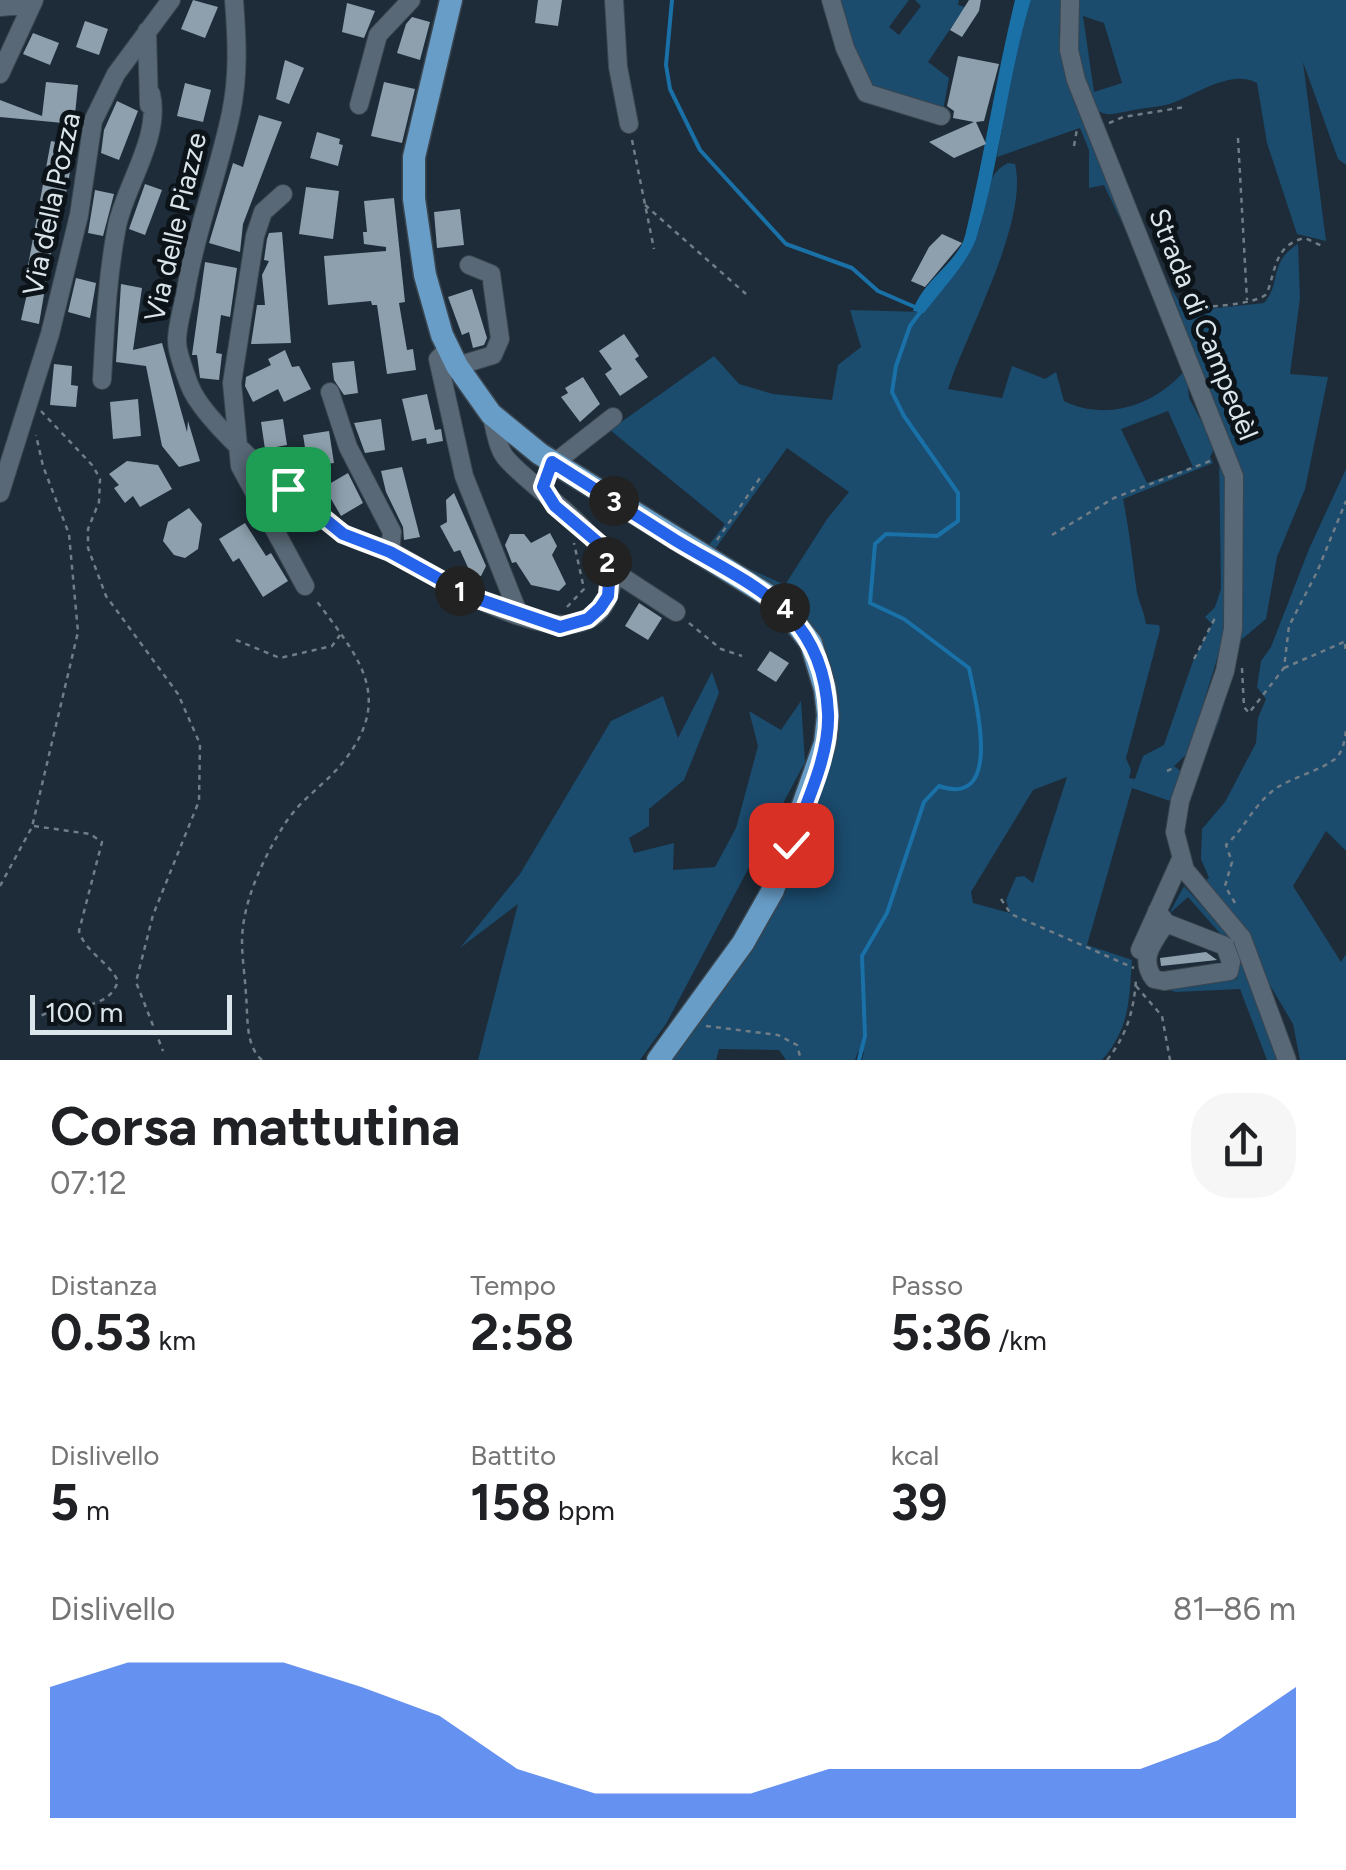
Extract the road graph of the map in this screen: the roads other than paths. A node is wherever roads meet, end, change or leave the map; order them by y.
1 (171, 0) edge
2 (234, 0) edge
3 (411, 0) edge
4 (450, 0) edge
5 (614, 0) edge
6 (831, 0) edge
7 (1070, 0) edge
8 (33, 2) edge
9 (0, 6) edge
10 (147, 31) junction
11 (0, 74) edge
12 (151, 94) junction
13 (358, 105) dead end
14 (941, 116) dead end
15 (629, 124) road end
16 (120, 190) dead end
17 (283, 194) dead end
18 (469, 265) dead end
19 (453, 357) junction
20 (102, 380) dead end
21 (330, 392) dead end
22 (492, 414) junction
23 (613, 418) dead end
24 (240, 446) junction
25 (552, 463) junction
26 (0, 493) edge
27 (555, 506) junction
28 (390, 552) junction
29 (610, 570) junction
30 (305, 586) road end
31 (676, 612) road end
32 (518, 615) junction
33 (1180, 860) junction
34 (1162, 917) junction
35 (1136, 976) road end
36 (658, 1060) edge
37 (1287, 1060) edge

1 - 10 street, Via della Pozza
2 - 24 street, Via delle Piazze
3 - 13 street
4 - 19 main road
5 - 15 street
6 - 14 street
7 - 33 street, Strada di Campedèl
8 - 9 street
8 - 11 street
10 - 12 street
10 - 26 street, Via della Pozza
12 - 16 street
12 - 20 street
17 - 24 street, Via delle Piazze
18 - 19 street
19 - 22 main road
19 - 32 street
21 - 28 street
22 - 25 main road
22 - 27 street
23 - 25 street
24 - 28 street, Via delle Piazze
24 - 30 street, Via delle Piazze
25 - 27 street
25 - 36 main road
27 - 29 street
28 - 32 street, Via delle Piazze
29 - 31 street
29 - 32 street, Via delle Piazze
33 - 34 street
33 - 37 street
34 - 34 street
34 - 35 street

